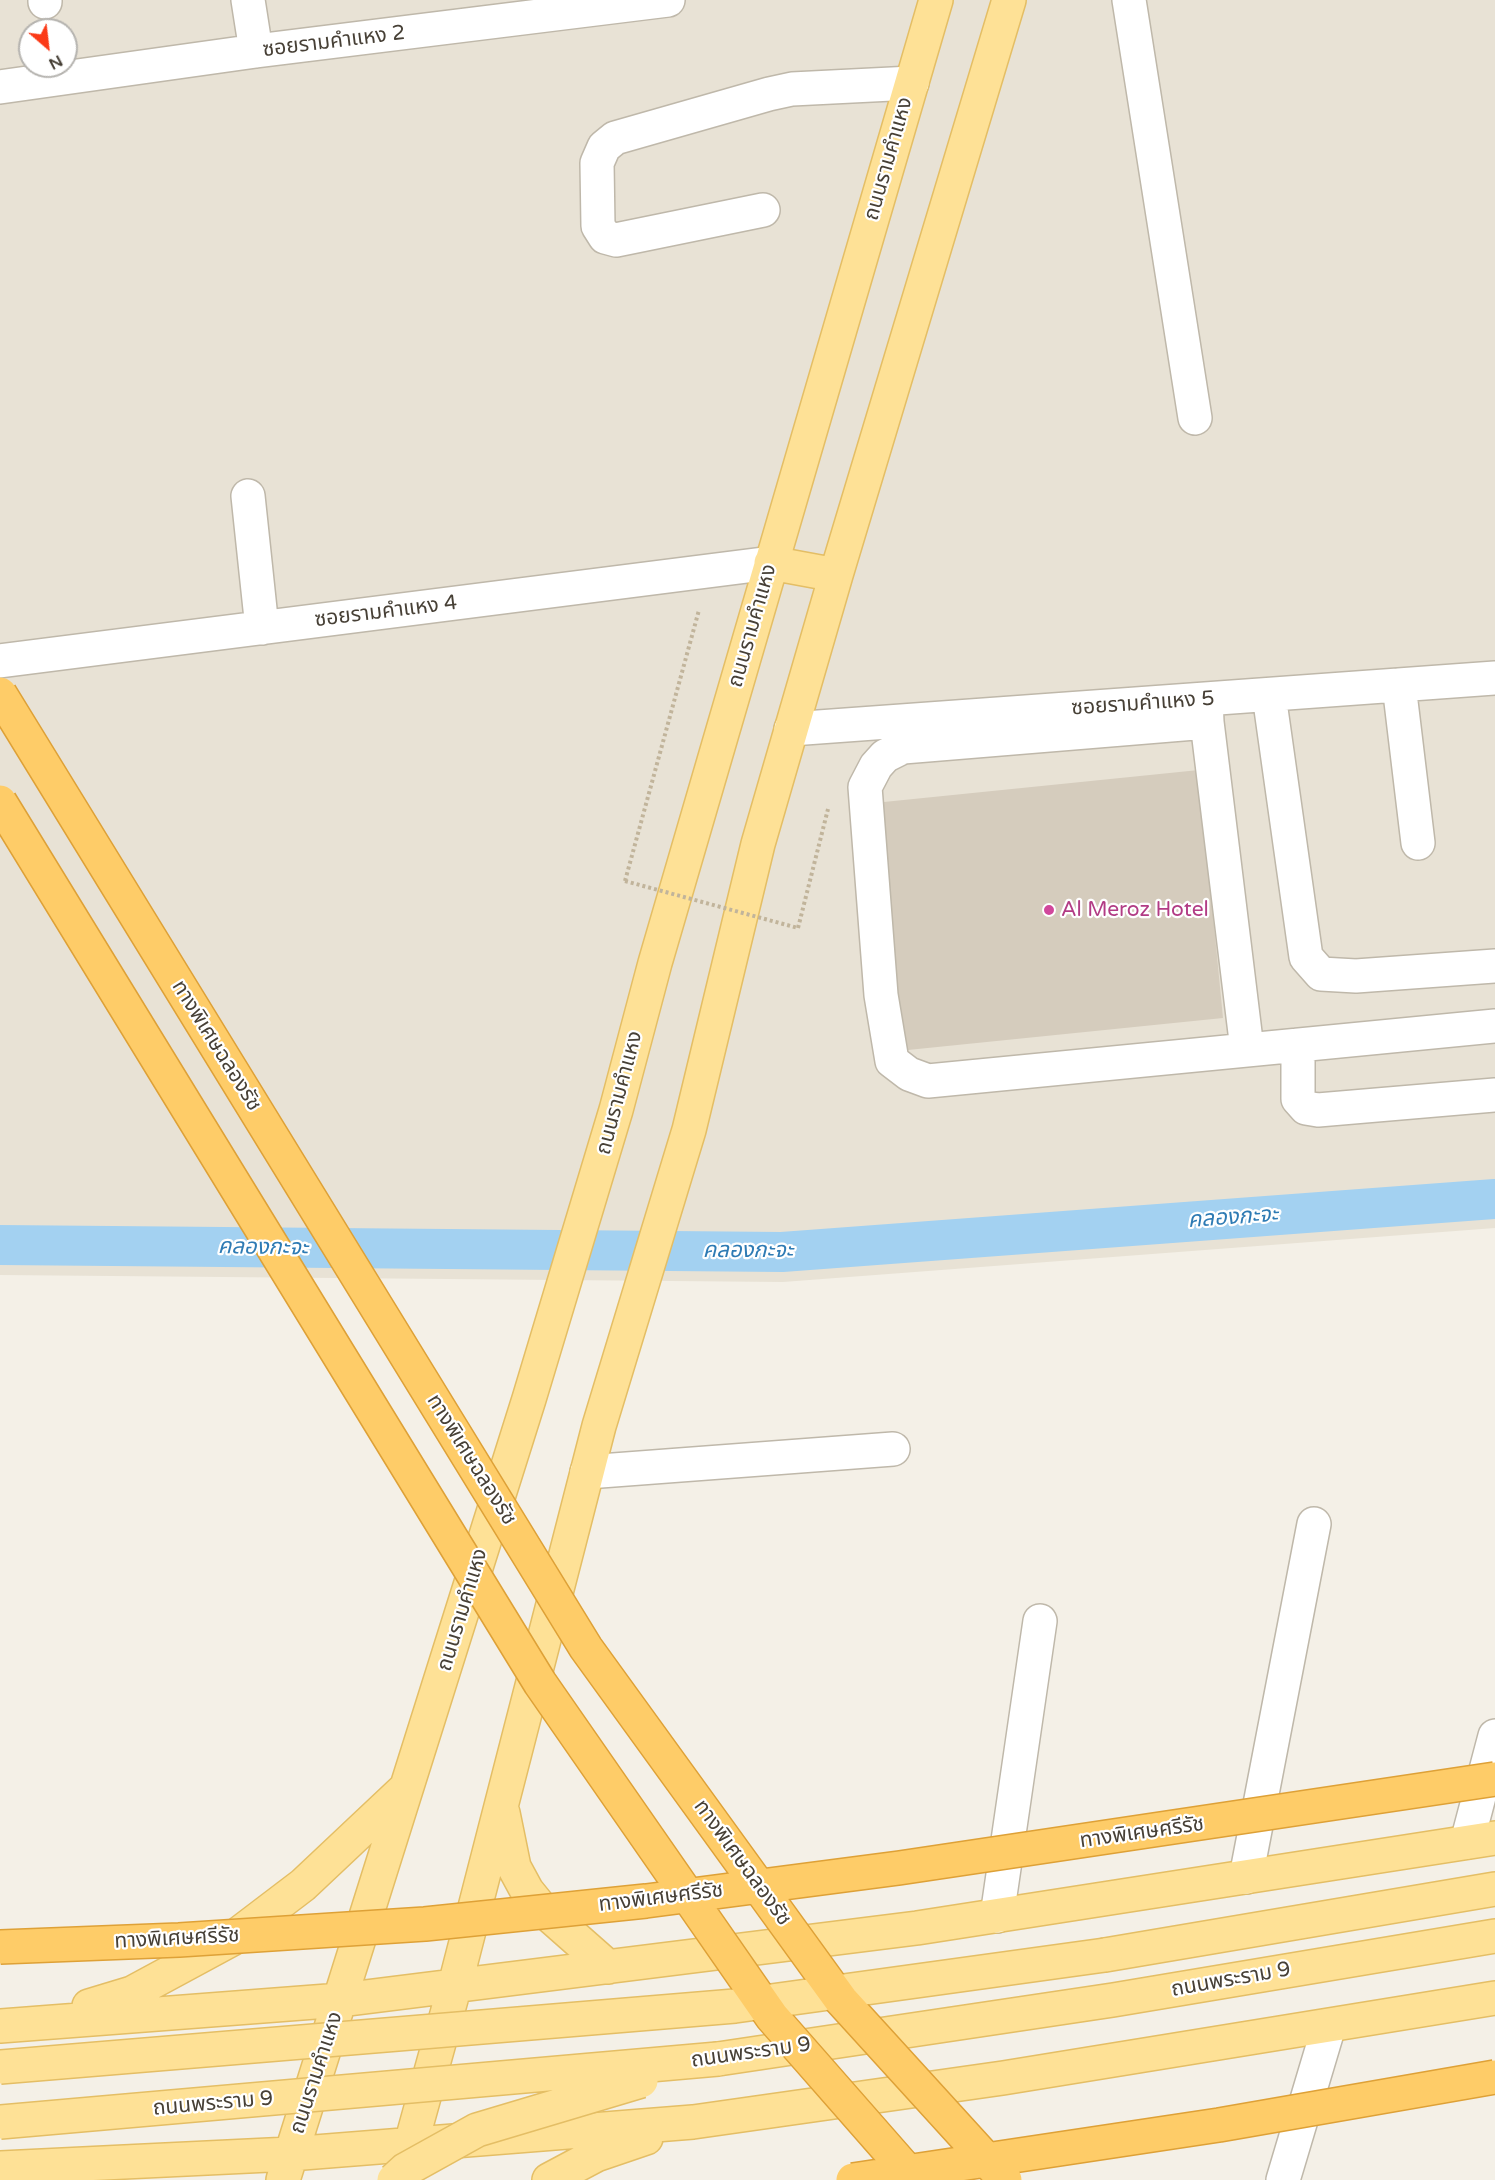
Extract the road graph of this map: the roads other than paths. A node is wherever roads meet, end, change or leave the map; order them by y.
1 (248, 0) edge
2 (668, 0) edge
3 (936, 0) edge
4 (1008, 0) edge
5 (1129, 0) edge
6 (256, 51) junction
7 (912, 83) junction
8 (0, 87) edge
9 (763, 210) dead end
10 (1195, 418) dead end
11 (248, 496) dead end
12 (771, 563) junction
13 (836, 575) junction
14 (262, 628) junction
15 (0, 662) edge
16 (1495, 678) edge
17 (1399, 686) junction
18 (0, 694) edge
19 (1269, 695) junction
20 (1206, 711) junction
21 (791, 729) junction
22 (0, 802) edge
23 (1418, 843) dead end
24 (1495, 966) edge
25 (1495, 1026) edge
26 (1298, 1045) junction
27 (1247, 1049) junction
28 (1495, 1095) edge
29 (893, 1449) dead end
30 (587, 1472) junction
31 (1314, 1524) dead end
32 (1040, 1621) dead end
33 (1495, 1736) edge
34 (1495, 1779) edge
35 (407, 1787) junction
36 (502, 1805) junction
37 (1481, 1840) edge
38 (1246, 1877) junction
39 (1495, 1890) edge
40 (997, 1916) junction
41 (1495, 1936) edge
42 (0, 1947) edge
43 (608, 1967) junction
44 (455, 1986) junction
45 (1495, 1998) edge
46 (341, 2000) junction
47 (12, 2026) edge
48 (1329, 2026) junction
49 (717, 2059) junction
50 (0, 2067) edge
51 (1495, 2077) edge
52 (0, 2122) edge
53 (693, 2122) junction
54 (410, 2144) junction
55 (286, 2167) edge
56 (0, 2168) edge
57 (28, 2180) edge
58 (394, 2180) edge
59 (401, 2180) edge
60 (549, 2180) edge
61 (853, 2180) edge
62 (915, 2180) edge
63 (1005, 2180) edge
64 (1282, 2180) edge

1 - 6 street
2 - 6 street, ซอยรามคำแหง 2
3 - 7 main road, ถนนรามคำแหง
4 - 13 main road
5 - 10 street
6 - 8 street, ซอยรามคำแหง 2
7 - 9 street
7 - 12 main road, ถนนรามคำแหง
11 - 14 street
12 - 13 main road
12 - 14 street, ซอยรามคำแหง 4
12 - 35 main road, ถนนรามคำแหง
13 - 21 main road
14 - 15 street, ซอยรามคำแหง 4
16 - 17 street, ซอยรามคำแหง 5
17 - 19 street, ซอยรามคำแหง 5
17 - 23 street
18 - 63 highway, ทางพิเศษฉลองรัช, bridge
19 - 20 street, ซอยรามคำแหง 5
19 - 24 street
20 - 21 street, ซอยรามคำแหง 5
20 - 27 street
20 - 27 street
21 - 30 main road
22 - 62 highway, bridge
25 - 26 street
26 - 27 street
26 - 28 street
29 - 30 street
30 - 36 main road
31 - 38 street
32 - 40 street
33 - 37 street
34 - 42 highway, ทางพิเศษศรีรัช, bridge
35 - 46 main road, ถนนรามคำแหง
35 - 47 main road
36 - 43 main road
36 - 44 main road
37 - 38 main road
38 - 40 main road
39 - 50 main road, bridge
40 - 43 main road
41 - 49 main road, ถนนพระราม 9, bridge
43 - 44 main road
44 - 46 main road
44 - 54 main road
45 - 48 main road
46 - 47 main road
46 - 55 main road, ถนนรามคำแหง
48 - 53 main road
48 - 64 street
49 - 52 main road, ถนนพระราม 9, bridge
49 - 58 main road, bridge
51 - 61 highway, bridge
53 - 54 main road
53 - 60 main road
54 - 55 main road
54 - 59 main road
55 - 56 main road
56 - 57 main road

